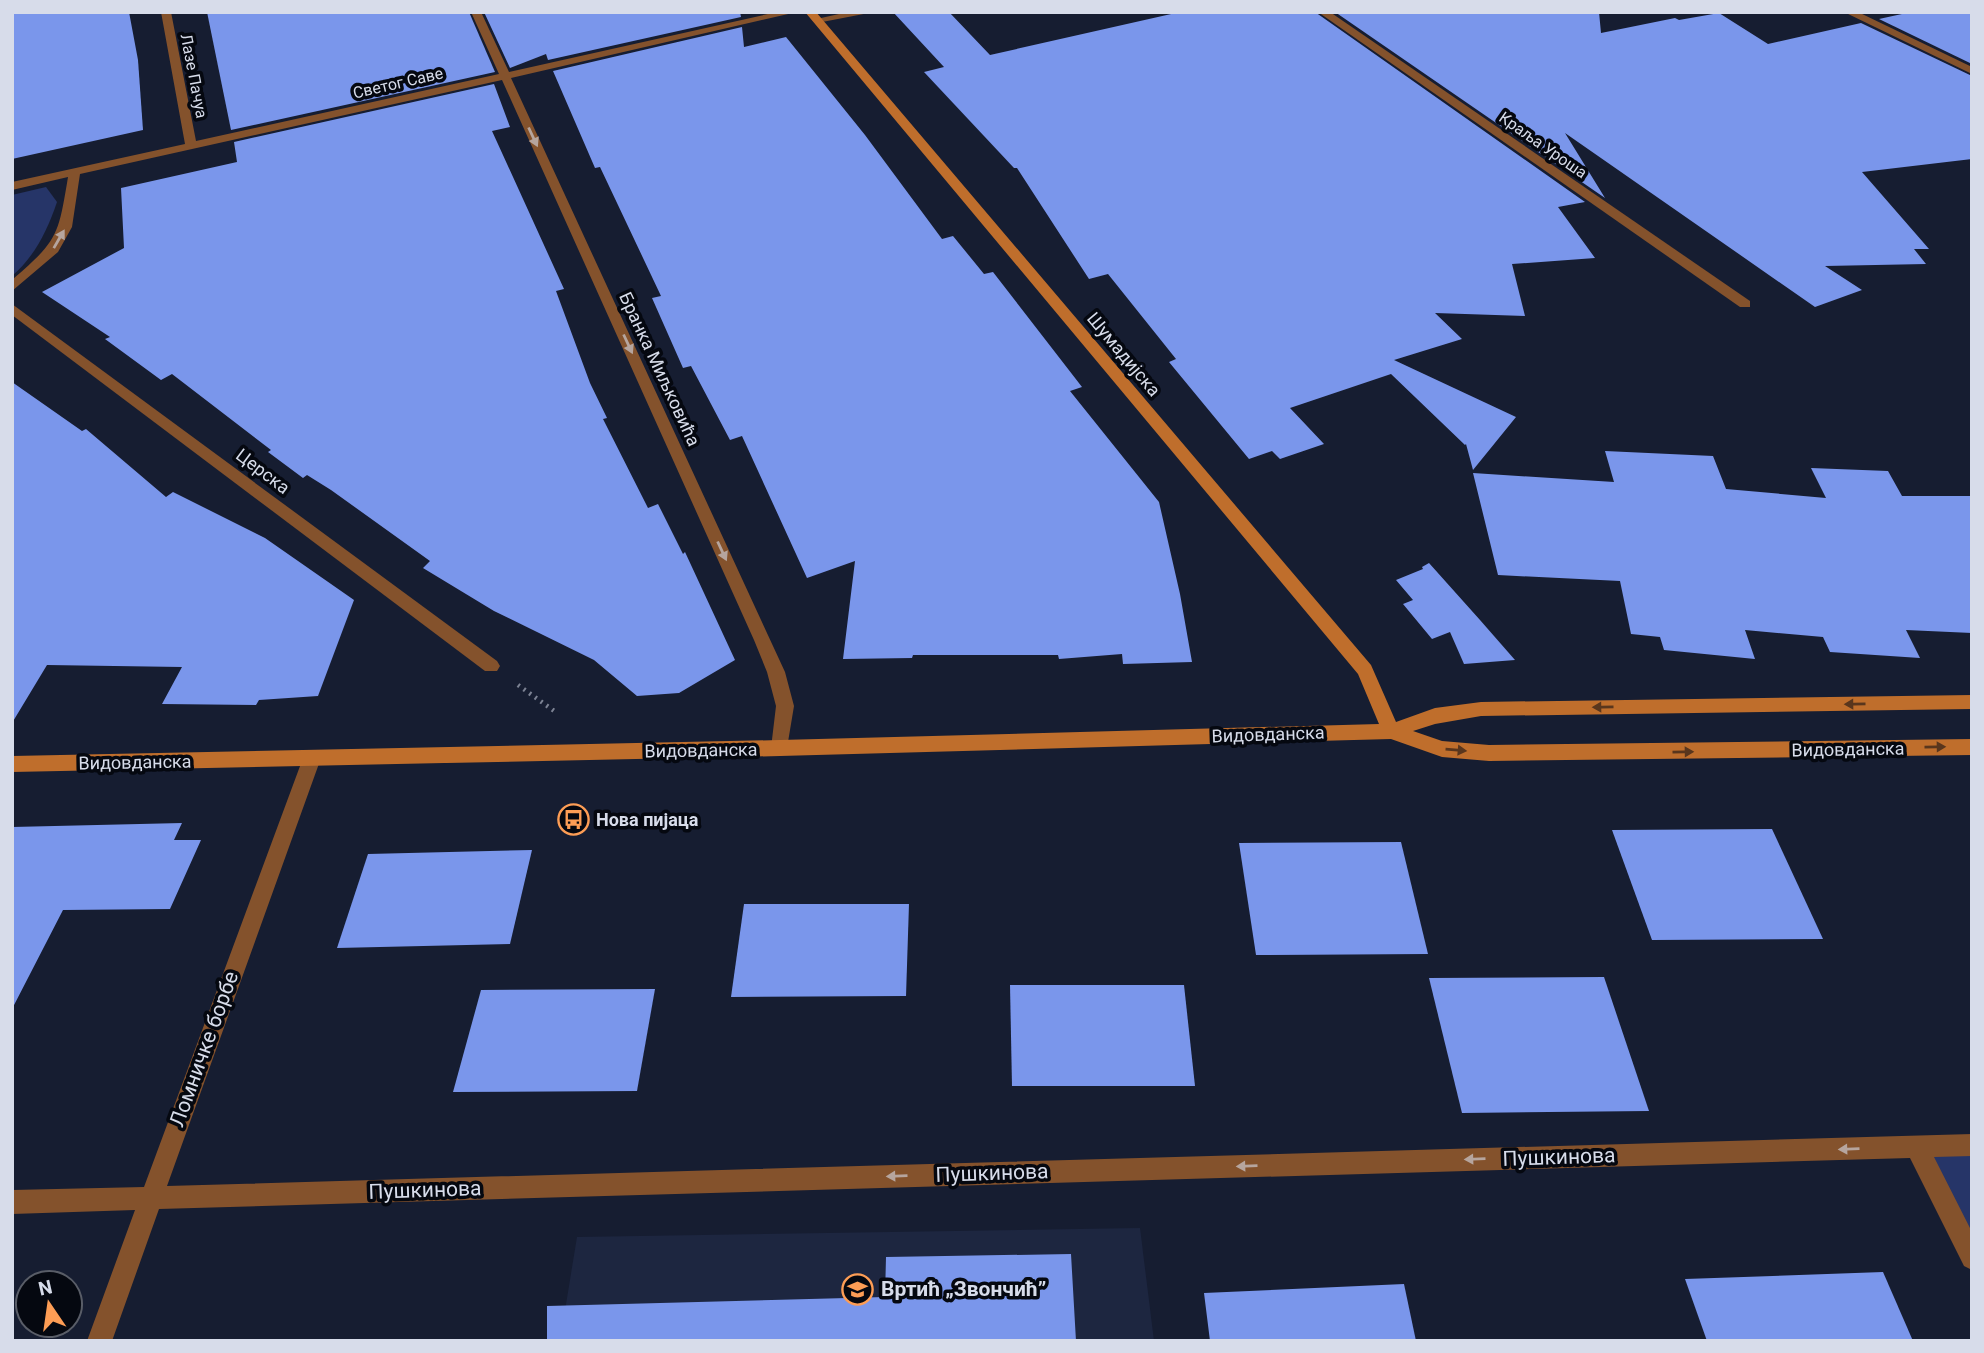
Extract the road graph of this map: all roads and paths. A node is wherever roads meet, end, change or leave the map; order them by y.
1 (166, 12) edge
2 (476, 12) edge
3 (792, 12) edge
4 (869, 12) edge
5 (1323, 12) edge
6 (1849, 12) edge
7 (813, 16) edge
8 (1972, 71) edge
9 (505, 75) junction
10 (191, 145) junction
11 (75, 171) junction
12 (12, 186) edge
13 (12, 287) edge
14 (1745, 304) dead end
15 (12, 308) edge
16 (491, 666) joint
17 (1972, 702) edge
18 (557, 713) dead end
19 (1391, 731) junction
20 (1972, 747) edge
21 (780, 748) junction
22 (312, 758) junction
23 (12, 764) edge
24 (1972, 1145) edge
25 (1917, 1147) junction
26 (150, 1198) junction
27 (12, 1202) edge
28 (1972, 1258) edge
29 (99, 1341) edge

1 - 10 street, Лазе Пачуа
2 - 9 street, Бранка Миљковића
3 - 9 street, Светог Саве
4 - 7 street
5 - 14 street, Краља Уроша
6 - 8 street
7 - 19 main road, Шумадијска
9 - 10 street, Светог Саве
9 -> 21 street, Бранка Миљковића
10 - 11 street, Светог Саве
11 - 12 street, Светог Саве
13 -> 11 street
15 - 16 street, Церска
16 - 18 path
17 -> 19 main road, Видовданска
19 -> 20 main road, Видовданска
19 - 21 main road, Видовданска
21 - 22 main road, Видовданска
22 - 23 main road, Видовданска
22 - 26 street, Ломничке борбе
24 - 25 street, Пушкинова
25 -> 26 street, Пушкинова
25 - 28 street
26 - 27 street, Пушкинова
26 - 29 street, Ломничке борбе

